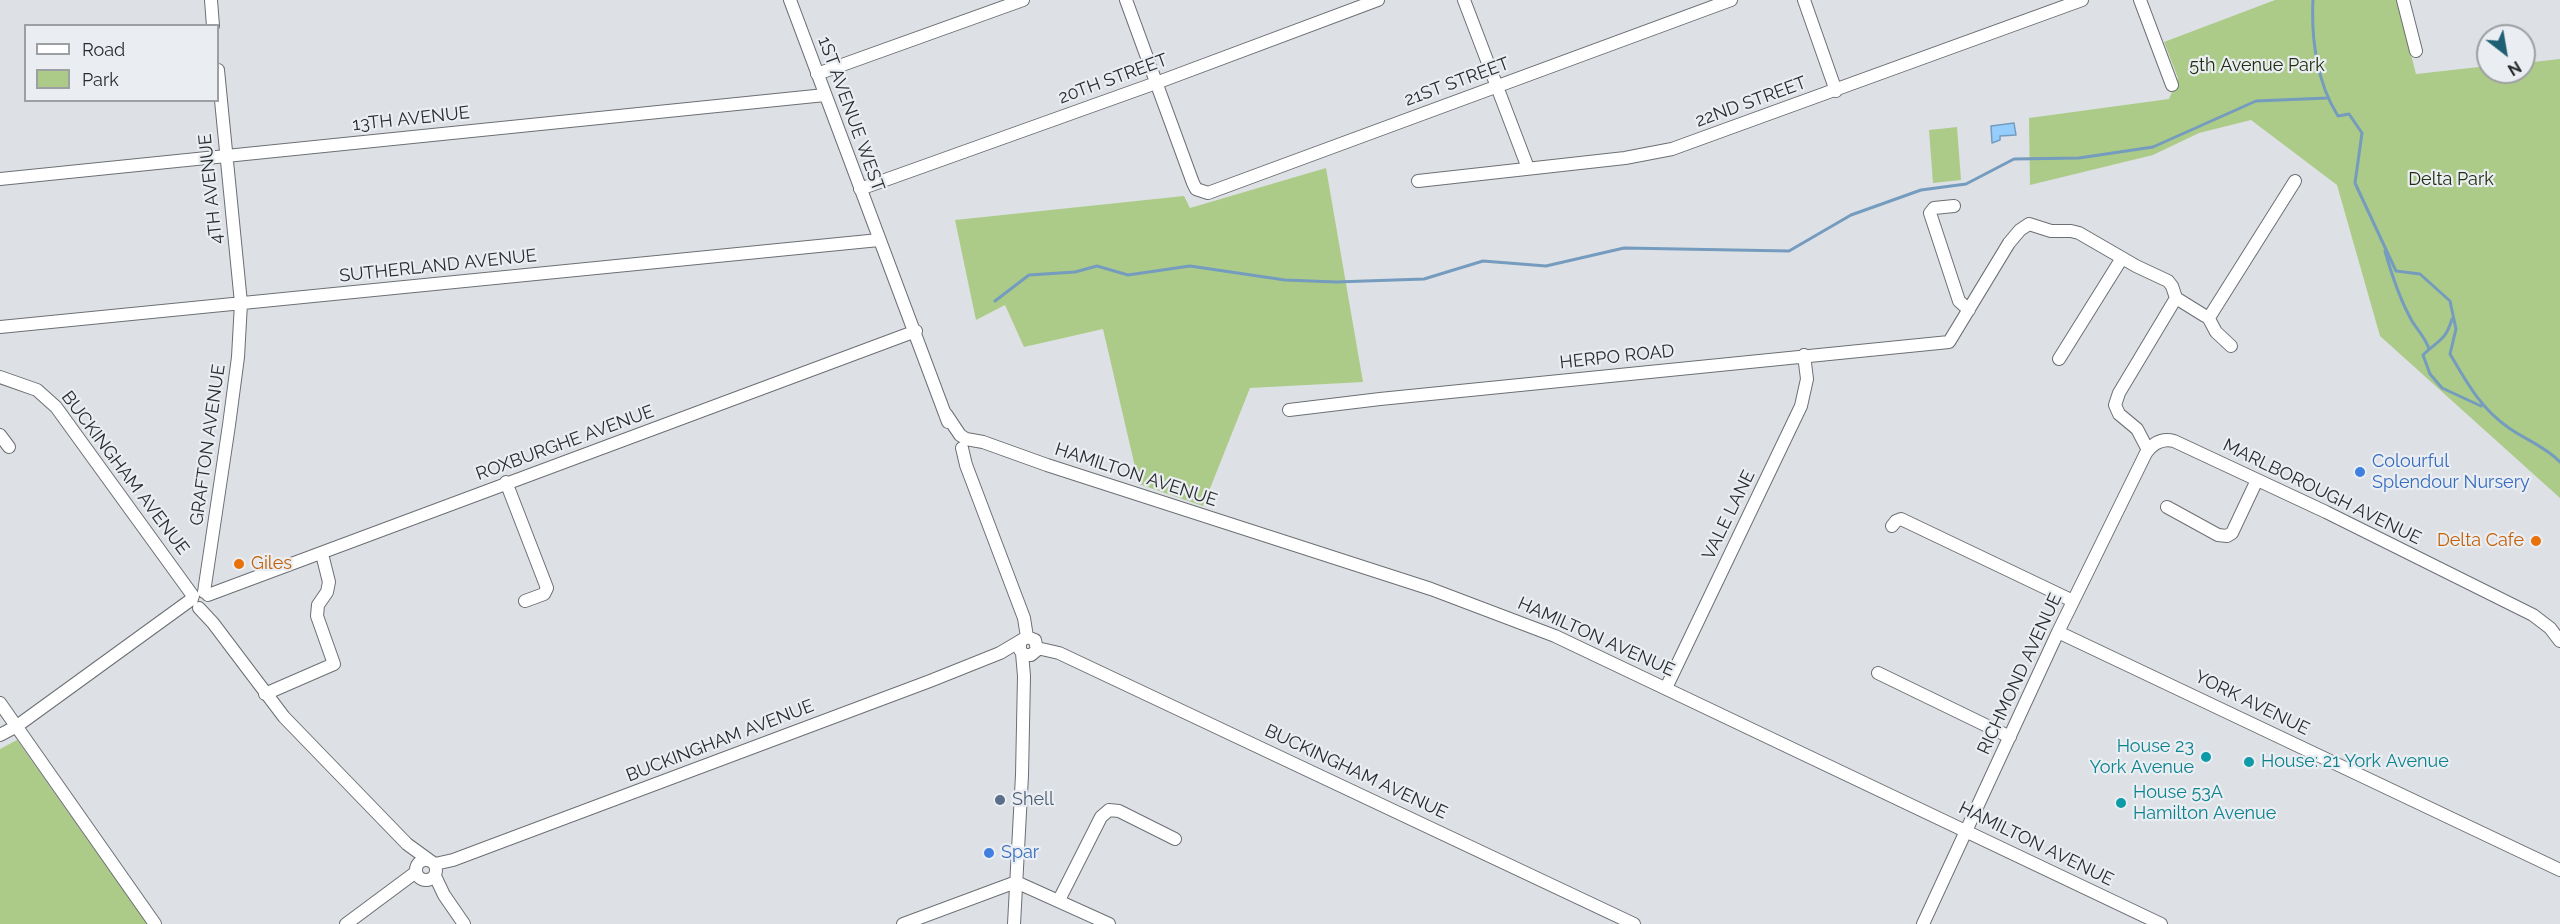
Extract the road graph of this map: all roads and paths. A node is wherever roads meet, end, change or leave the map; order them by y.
1 (211, 0) edge
2 (790, 0) edge
3 (1023, 0) edge
4 (1126, 0) edge
5 (1378, 0) edge
6 (1464, 0) edge
7 (1731, 0) edge
8 (1804, 0) edge
9 (2082, 0) edge
10 (2140, 0) edge
11 (2403, 0) edge
12 (213, 24) edge
13 (2416, 51) dead end
14 (817, 74) junction
15 (219, 82) edge
16 (1156, 83) junction
17 (2172, 85) dead end
18 (1496, 86) junction
19 (1836, 91) junction
20 (825, 95) junction
21 (225, 156) junction
22 (1528, 168) junction
23 (0, 179) edge
24 (1418, 181) dead end
25 (2295, 181) dead end
26 (860, 189) junction
27 (1954, 206) dead end
28 (879, 240) junction
29 (2122, 258) junction
30 (2176, 298) junction
31 (241, 303) junction
32 (1970, 310) junction
33 (2208, 317) junction
34 (0, 327) edge
35 (916, 331) junction
36 (2231, 346) dead end
37 (1804, 355) junction
38 (2059, 359) dead end
39 (0, 377) edge
40 (1289, 410) dead end
41 (0, 435) edge
42 (961, 442) junction
43 (9, 447) dead end
44 (2152, 447) junction
45 (2257, 480) junction
46 (506, 482) junction
47 (2167, 507) dead end
48 (1892, 526) dead end
49 (322, 554) junction
50 (201, 600) junction
51 (525, 601) dead end
52 (2073, 601) junction
53 (2058, 632) junction
54 (2560, 641) edge
55 (1028, 647) junction
56 (1878, 673) dead end
57 (1666, 687) junction
58 (265, 694) junction
59 (0, 703) edge
60 (17, 726) junction
61 (0, 735) edge
62 (2010, 737) junction
63 (1967, 830) junction
64 (1175, 839) dead end
65 (2560, 870) edge
66 (427, 871) junction
67 (1016, 882) junction
68 (1059, 900) junction
69 (155, 924) edge
70 (346, 924) edge
71 (464, 924) edge
72 (903, 924) edge
73 (1014, 924) edge
74 (1109, 924) edge
75 (1634, 924) edge
76 (1923, 924) edge
77 (2162, 924) edge

1 - 12 street
2 - 14 street, 1ST AVENUE WEST
3 - 14 street
4 - 16 street
5 - 16 street, 20TH STREET
6 - 18 street
7 - 18 street, 21ST STREET
8 - 19 street
9 - 19 street, 22ND STREET
10 - 17 street
11 - 13 street
14 - 20 street, 1ST AVENUE WEST
15 - 21 street, 4TH AVENUE
16 - 18 street, 21ST STREET
16 - 26 street, 20TH STREET
18 - 22 street
19 - 22 street, 22ND STREET
20 - 21 street, 13TH AVENUE
20 - 26 street, 1ST AVENUE WEST
21 - 23 street, 13TH AVENUE
21 - 31 street, 4TH AVENUE
22 - 24 street, 22ND STREET
25 - 33 street
26 - 28 street, 1ST AVENUE WEST
27 - 32 street
28 - 31 street, SUTHERLAND AVENUE
28 - 35 street, 1ST AVENUE WEST
29 - 30 street
29 - 32 street
29 - 38 street
30 - 33 street
30 - 44 street
31 - 34 street, SUTHERLAND AVENUE
31 - 50 street, GRAFTON AVENUE
32 - 37 street, HERPO ROAD
33 - 36 street
35 - 42 street, 1ST AVENUE WEST
35 - 46 street, ROXBURGHE AVENUE
37 - 40 street, HERPO ROAD
37 - 57 street, VALE LANE
39 - 50 street, BUCKINGHAM AVENUE
41 - 43 street
42 - 55 street, 1ST AVENUE WEST
42 - 57 street, HAMILTON AVENUE
44 - 45 street, MARLBOROUGH AVENUE
44 - 52 street, RICHMOND AVENUE
45 - 47 street
45 - 54 street, MARLBOROUGH AVENUE
46 - 49 street, ROXBURGHE AVENUE
46 - 51 street
48 - 52 street
49 - 50 street, ROXBURGHE AVENUE
49 - 58 street
50 - 58 street, BUCKINGHAM AVENUE
50 - 60 street, ROXBURGHE AVENUE
52 - 53 street, RICHMOND AVENUE
53 - 62 street, RICHMOND AVENUE
53 - 65 street, YORK AVENUE
55 - 66 street, BUCKINGHAM AVENUE
55 - 67 street, 1ST AVENUE WEST
55 - 75 street, BUCKINGHAM AVENUE
56 - 62 street
57 - 63 street, HAMILTON AVENUE
58 - 66 street, BUCKINGHAM AVENUE
59 - 60 street
60 - 61 street, ROXBURGHE AVENUE
60 - 69 street
62 - 63 street, RICHMOND AVENUE
63 - 76 street, RICHMOND AVENUE
63 - 77 street, HAMILTON AVENUE
64 - 68 street
66 - 70 street
66 - 71 street
67 - 68 street
67 - 72 street
67 - 73 street, 1ST AVENUE WEST
68 - 74 street

